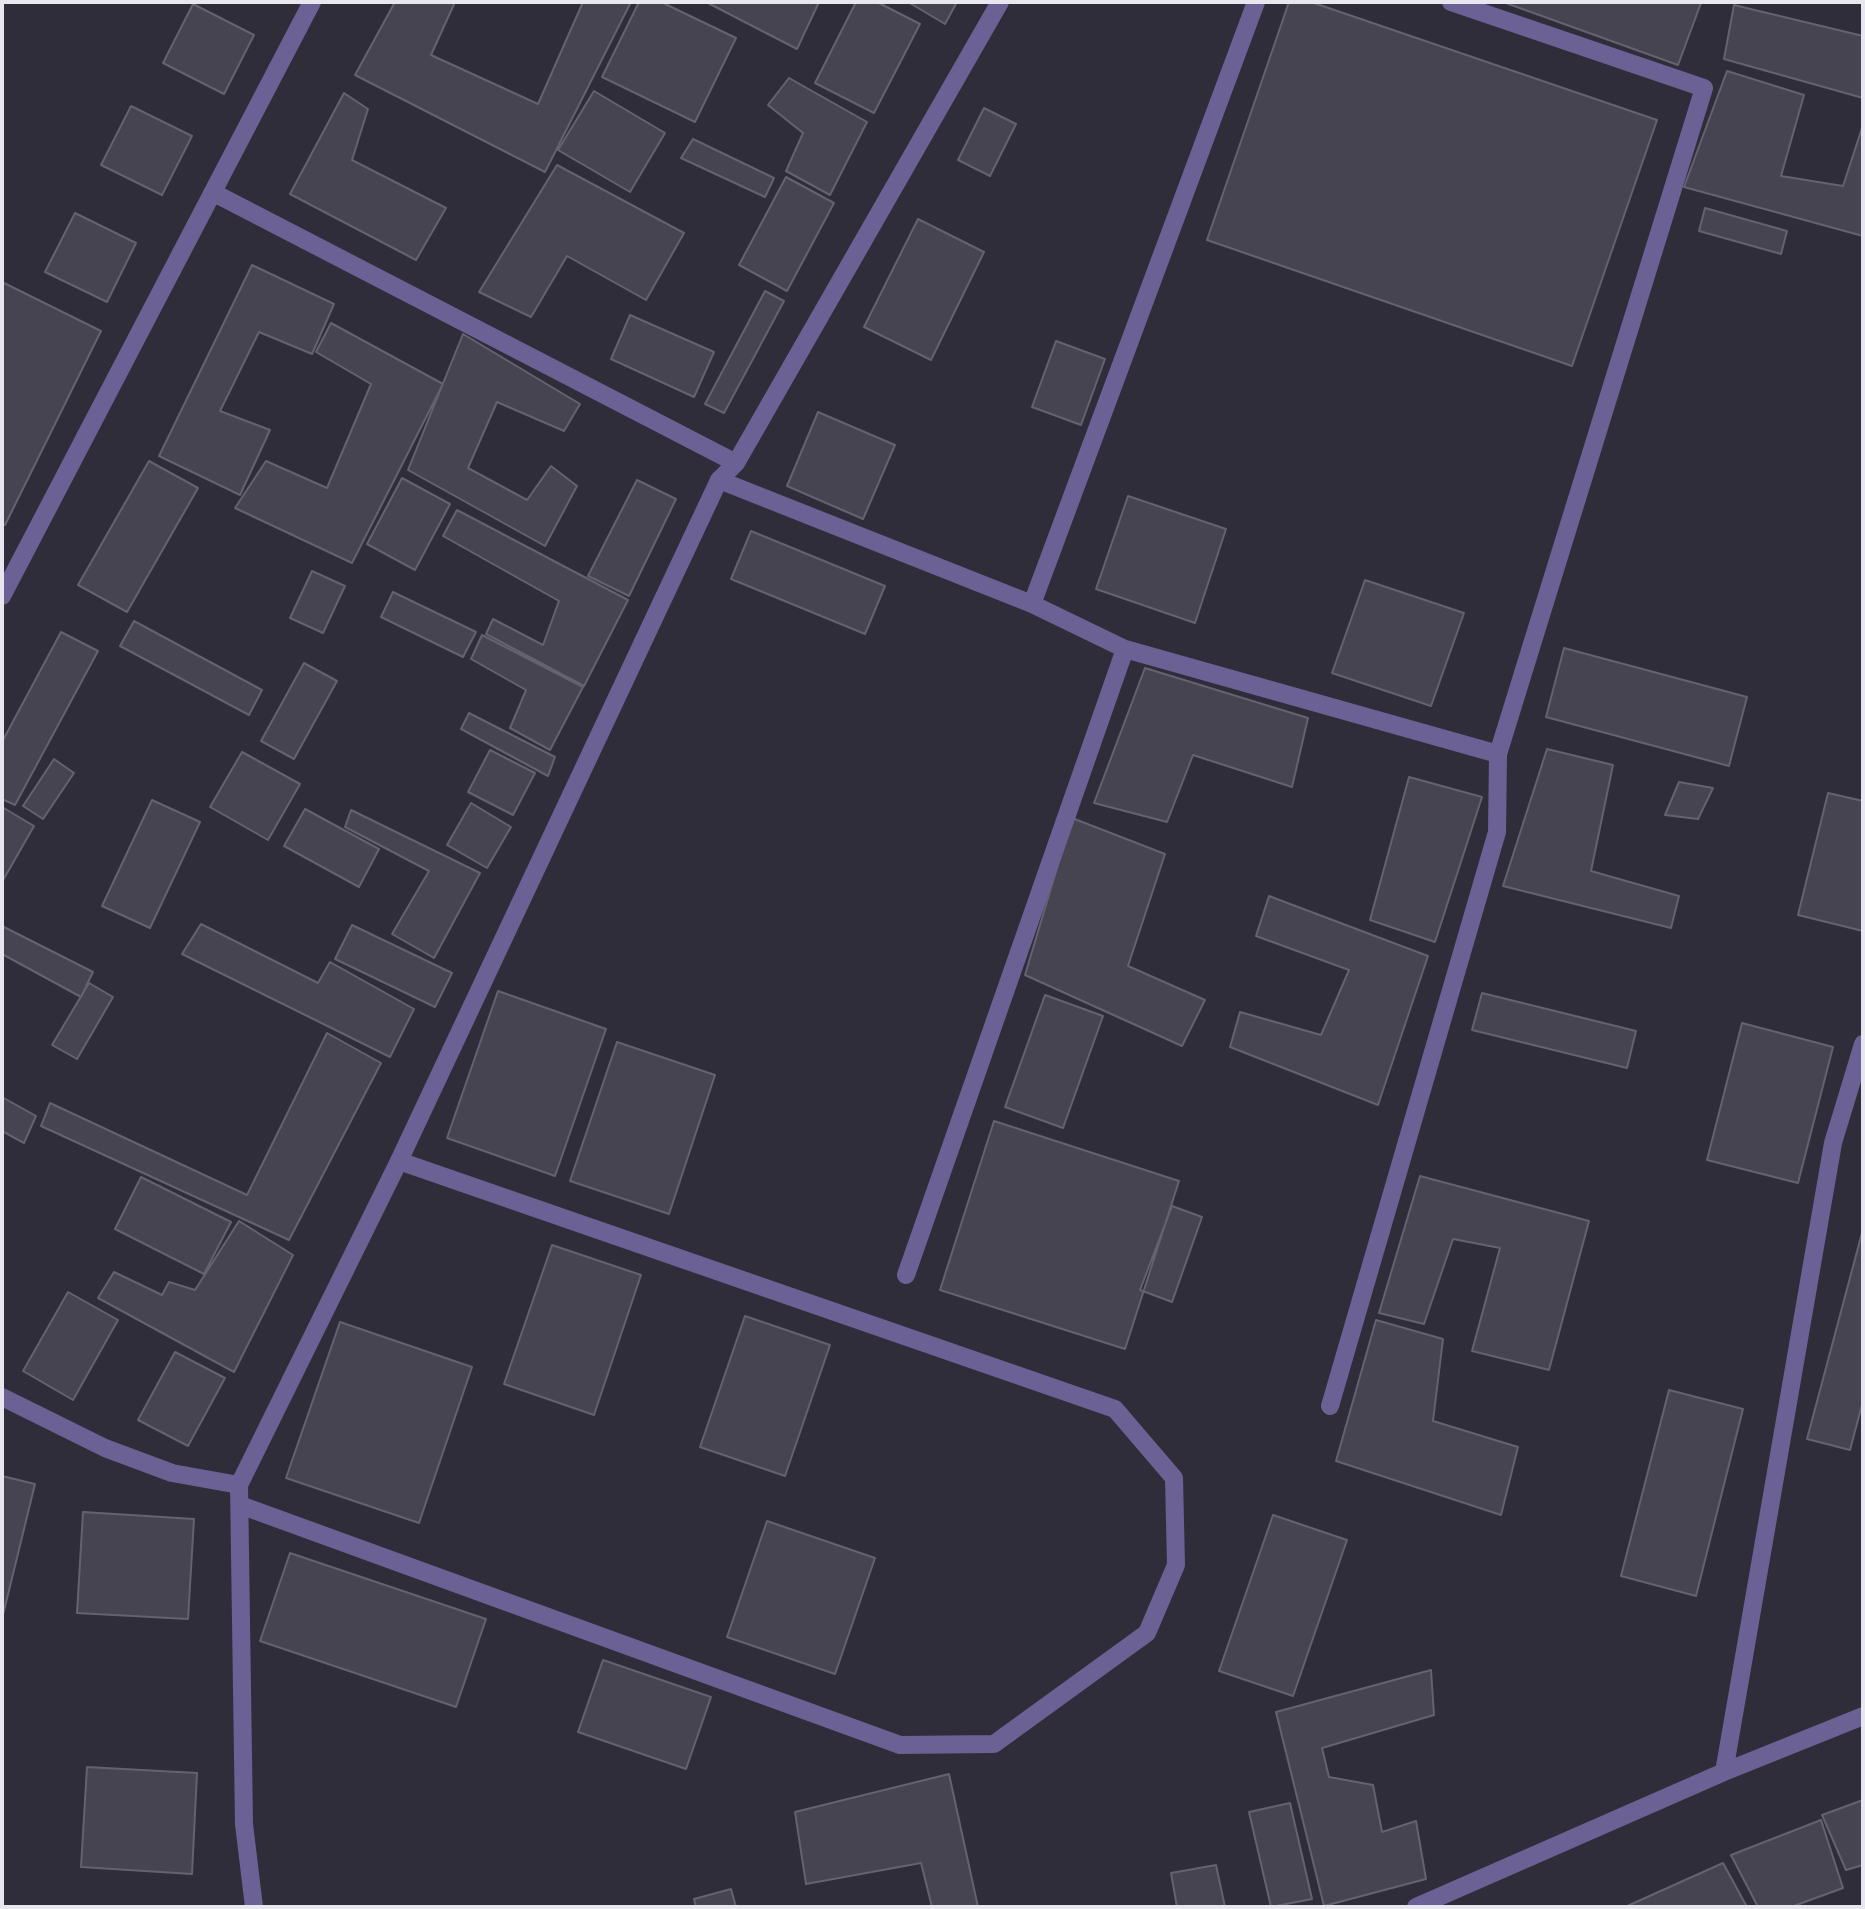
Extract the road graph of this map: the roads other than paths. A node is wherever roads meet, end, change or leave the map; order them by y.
1 (312, 2) edge
2 (1000, 2) edge
3 (1256, 2) edge
4 (1451, 2) edge
5 (214, 192) junction
6 (736, 463) junction
7 (719, 480) junction
8 (2, 596) edge
9 (1032, 604) junction
10 (1125, 649) junction
11 (1498, 754) junction
12 (1863, 1044) edge
13 (399, 1161) junction
14 (906, 1275) dead end
15 (2, 1397) edge
16 (1330, 1406) dead end
17 (239, 1485) junction
18 (240, 1505) junction
19 (1863, 1716) edge
20 (1724, 1772) junction
21 (254, 1907) edge
22 (1416, 1907) edge

1 - 5 street
2 - 6 street
3 - 9 street
4 - 11 street
5 - 6 street
5 - 8 street
6 - 7 street
7 - 9 street
7 - 13 street
9 - 10 street
10 - 11 street
10 - 14 street
11 - 16 street
12 - 20 street
13 - 17 street
13 - 18 street
15 - 17 street
17 - 18 street
18 - 21 street
19 - 20 street
20 - 22 street

